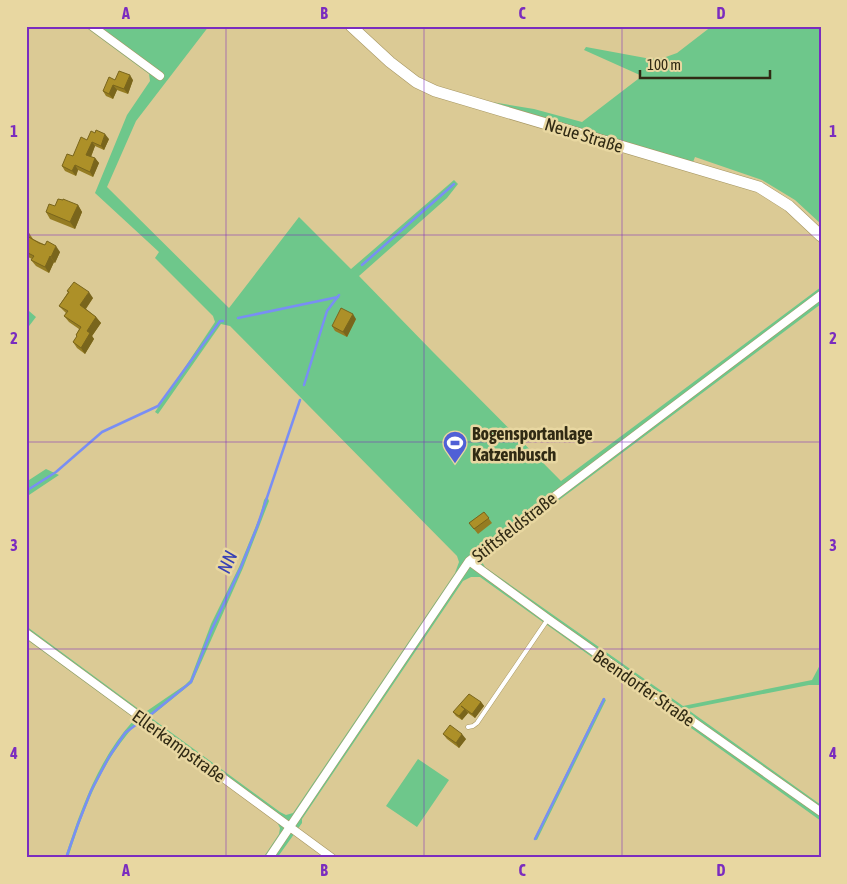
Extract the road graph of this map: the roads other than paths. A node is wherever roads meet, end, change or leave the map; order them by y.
1 (92, 26) edge
2 (351, 26) edge
3 (160, 76) dead end
4 (821, 236) edge
5 (821, 294) edge
6 (469, 561) junction
7 (548, 620) junction
8 (26, 633) edge
9 (468, 727) dead end
10 (821, 812) edge
11 (290, 827) junction
12 (269, 858) edge
13 (332, 858) edge

1 - 3 street
2 - 4 street, Neue Straße
5 - 6 street, Stiftsfeldstraße
6 - 7 street, Beendorfer Straße
6 - 11 street, Stiftsfeldstraße
7 - 9 lane
7 - 10 street, Beendorfer Straße
8 - 11 street, Ellerkampstraße
11 - 12 street, Stiftsfeldstraße
11 - 13 street, Ellerkampstraße

